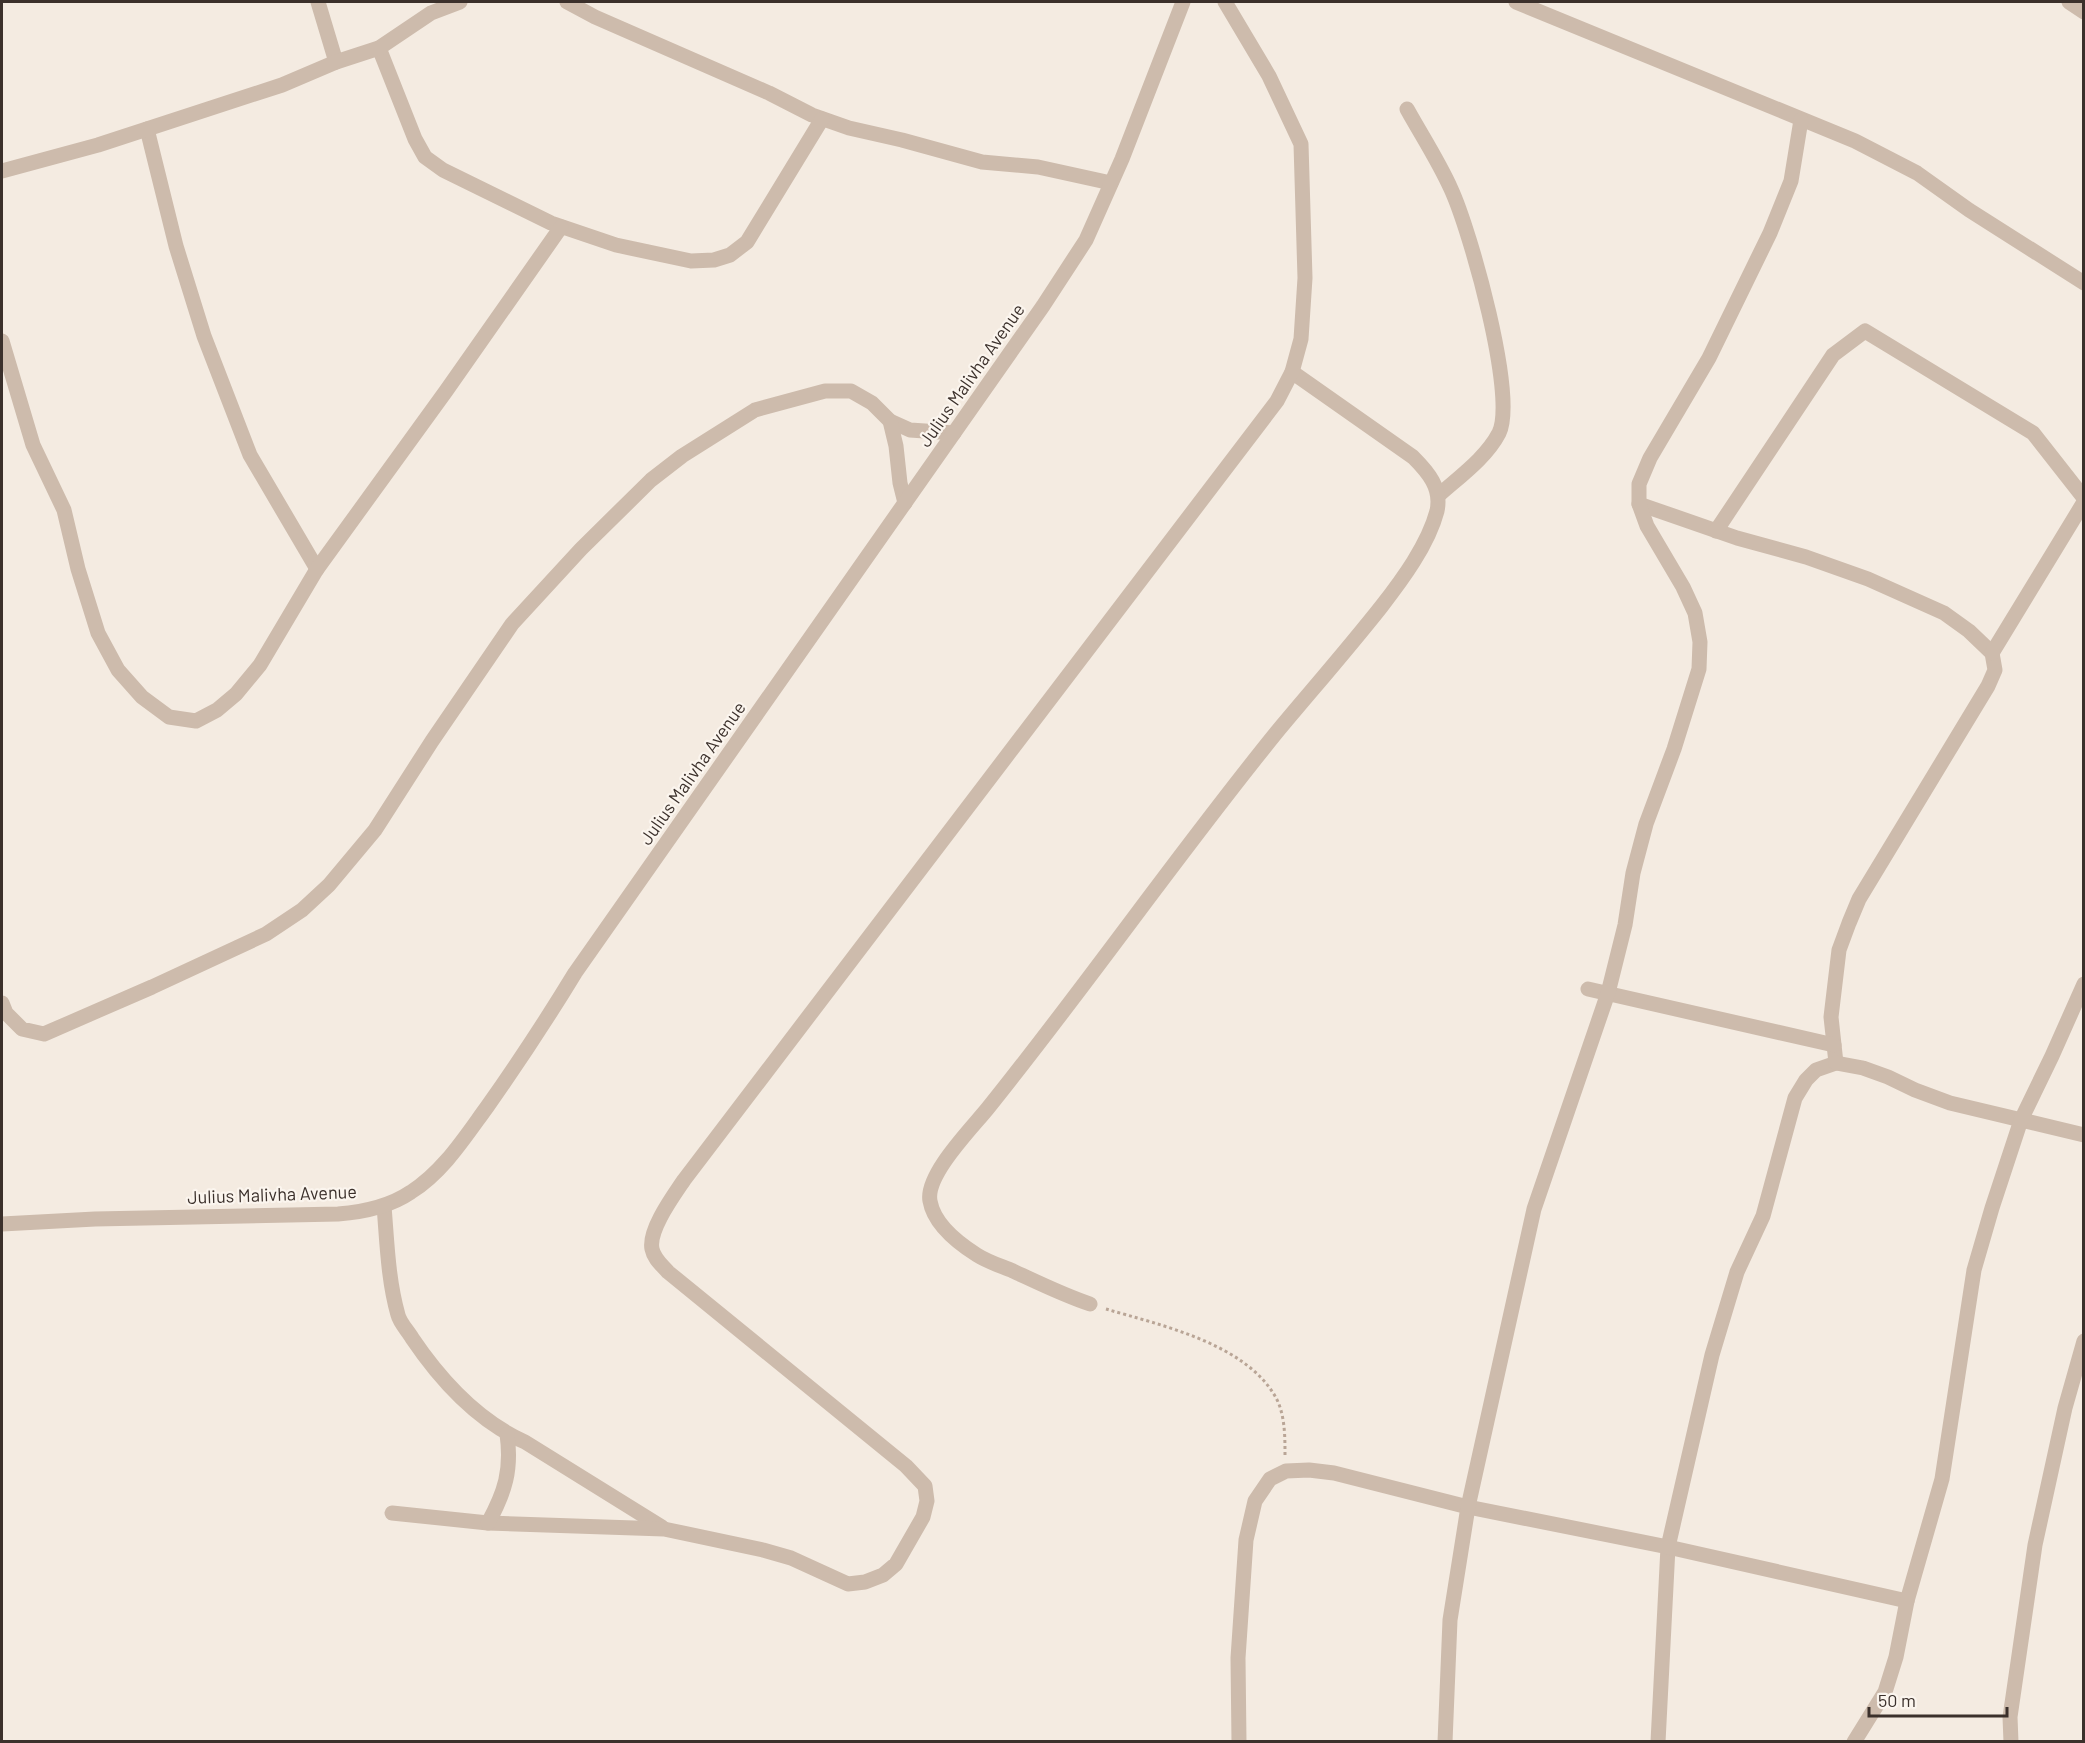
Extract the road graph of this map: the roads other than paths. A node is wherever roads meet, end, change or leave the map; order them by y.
1 (318, 2) edge
2 (460, 2) edge
3 (567, 2) edge
4 (1183, 2) edge
5 (1225, 2) edge
6 (1516, 2) edge
7 (2069, 2) edge
8 (2084, 12) edge
9 (379, 48) junction
10 (336, 62) junction
11 (1407, 110) dead end
12 (822, 119) junction
13 (1801, 120) junction
14 (147, 129) junction
15 (2, 171) edge
16 (1111, 183) junction
17 (561, 227) junction
18 (2084, 284) edge
19 (2, 341) edge
20 (1292, 372) junction
21 (890, 421) junction
22 (954, 433) junction
23 (1439, 495) junction
24 (2084, 500) edge
25 (905, 503) junction
26 (1639, 504) junction
27 (1716, 531) junction
28 (317, 569) junction
29 (1992, 653) junction
30 (2084, 984) edge
31 (1588, 989) dead end
32 (1608, 993) junction
33 (2, 1003) edge
34 (1834, 1045) junction
35 (1836, 1063) junction
36 (2022, 1120) junction
37 (2084, 1135) edge
38 (384, 1206) junction
39 (2, 1224) edge
40 (1090, 1304) road end
41 (2084, 1341) edge
42 (507, 1434) junction
43 (1468, 1507) junction
44 (392, 1513) dead end
45 (488, 1523) junction
46 (664, 1529) junction
47 (1668, 1547) junction
48 (1907, 1601) junction
49 (1239, 1742) edge
50 (1445, 1742) edge
51 (1658, 1742) edge
52 (1854, 1742) edge
53 (2011, 1742) edge

1 - 10 street
2 - 9 street
3 - 12 street
4 - 16 street, Julius Malivha Avenue
5 - 20 street
6 - 13 street
7 - 8 street
9 - 10 street
9 - 17 street
10 - 14 street
11 - 23 street
12 - 16 street
12 - 17 street
13 - 18 street
13 - 26 street
14 - 15 street
14 - 28 street
16 - 22 street, Julius Malivha Avenue
17 - 28 street
19 - 28 street
20 - 23 street
20 - 46 street
21 - 22 street
21 - 25 street
21 - 33 street
22 - 25 street, Julius Malivha Avenue
23 - 40 street
24 - 27 street
24 - 29 street
25 - 38 street, Julius Malivha Avenue
26 - 27 street
26 - 32 street
27 - 29 street
29 - 34 street
30 - 36 street
31 - 32 street
32 - 34 street
32 - 43 street
34 - 35 street
35 - 36 street
35 - 47 street
36 - 37 street
36 - 48 street
38 - 39 street, Julius Malivha Avenue
38 - 42 street
41 - 53 street
42 - 45 street
42 - 46 street
43 - 47 street
43 - 49 street
43 - 50 street
44 - 45 street
45 - 46 street
47 - 48 street
47 - 51 street
48 - 52 street

